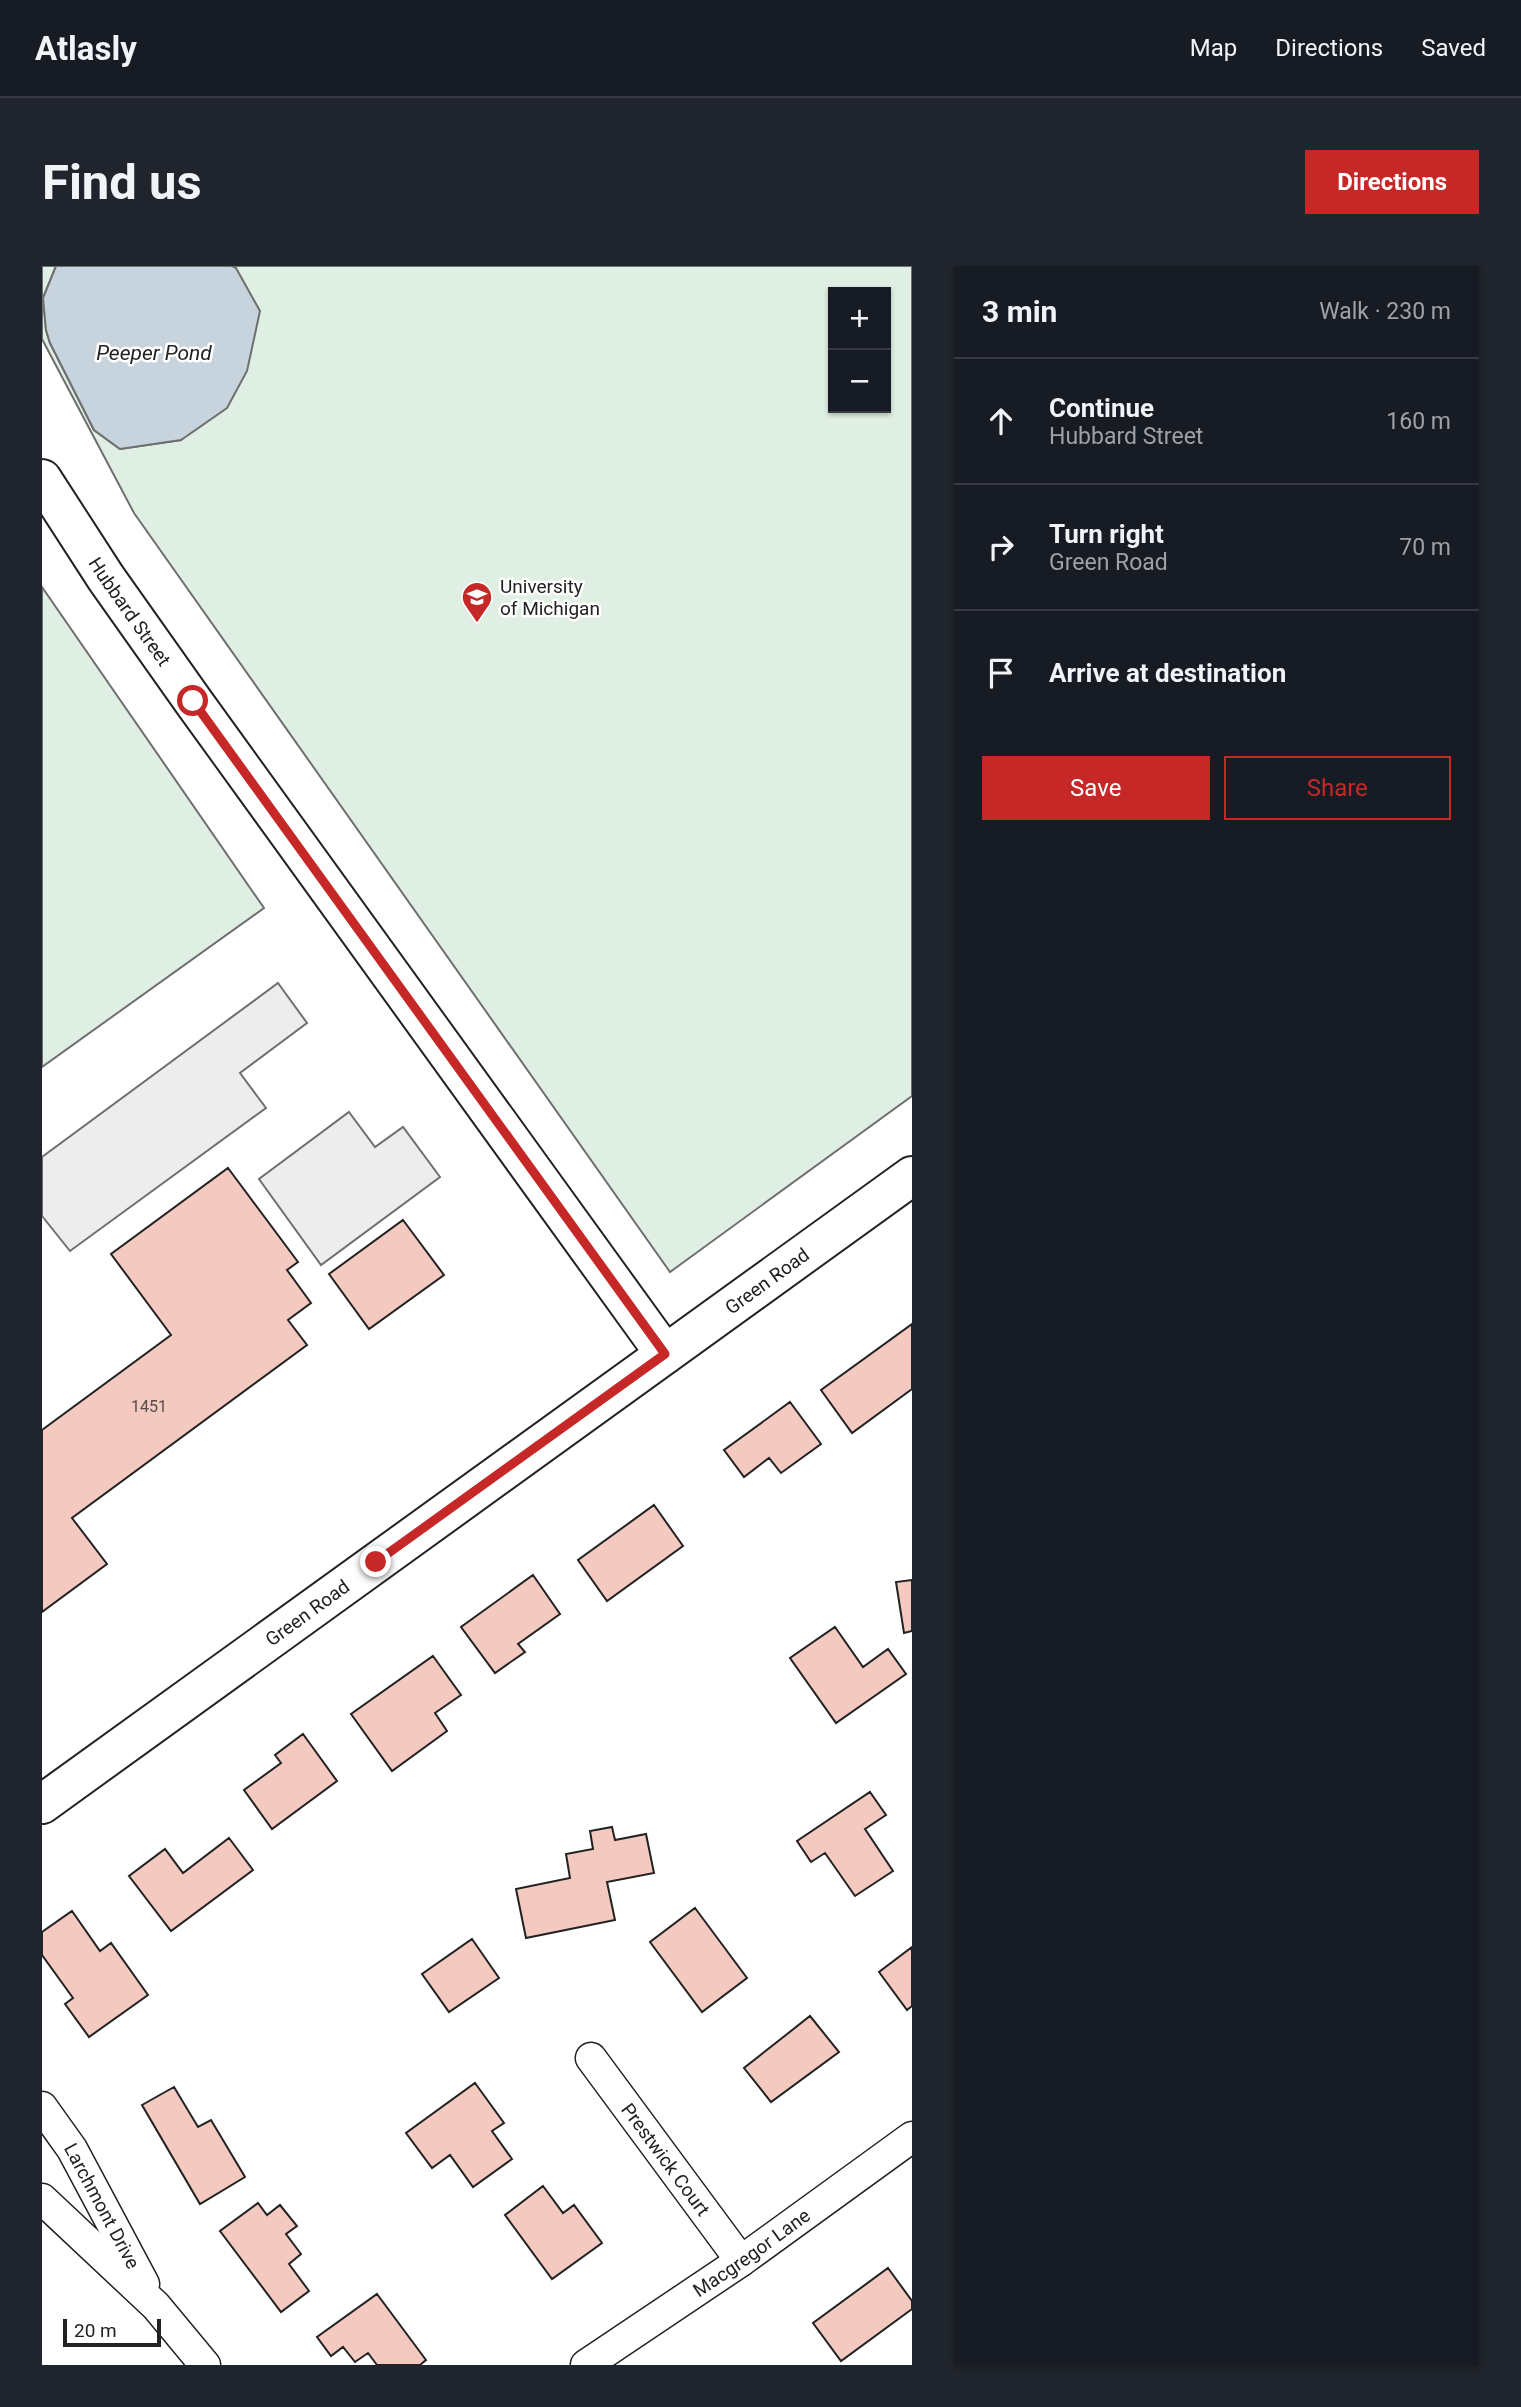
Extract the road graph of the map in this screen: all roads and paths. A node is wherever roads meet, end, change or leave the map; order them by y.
1 (42, 479) edge
2 (912, 1176) edge
3 (665, 1354) junction
4 (42, 1804) edge
5 (592, 2058) dead end
6 (42, 2107) edge
7 (912, 2137) edge
8 (42, 2199) edge
9 (741, 2261) junction
10 (156, 2306) junction
11 (205, 2365) edge
12 (586, 2365) edge

1 - 3 street, Hubbard Street
2 - 3 street, Green Road
3 - 4 street, Green Road
5 - 9 street, Prestwick Court
6 - 10 street, Larchmont Drive
7 - 9 street, Macgregor Lane
8 - 10 street, Larchmont Drive
9 - 12 street, Macgregor Lane
10 - 11 street, Larchmont Drive

